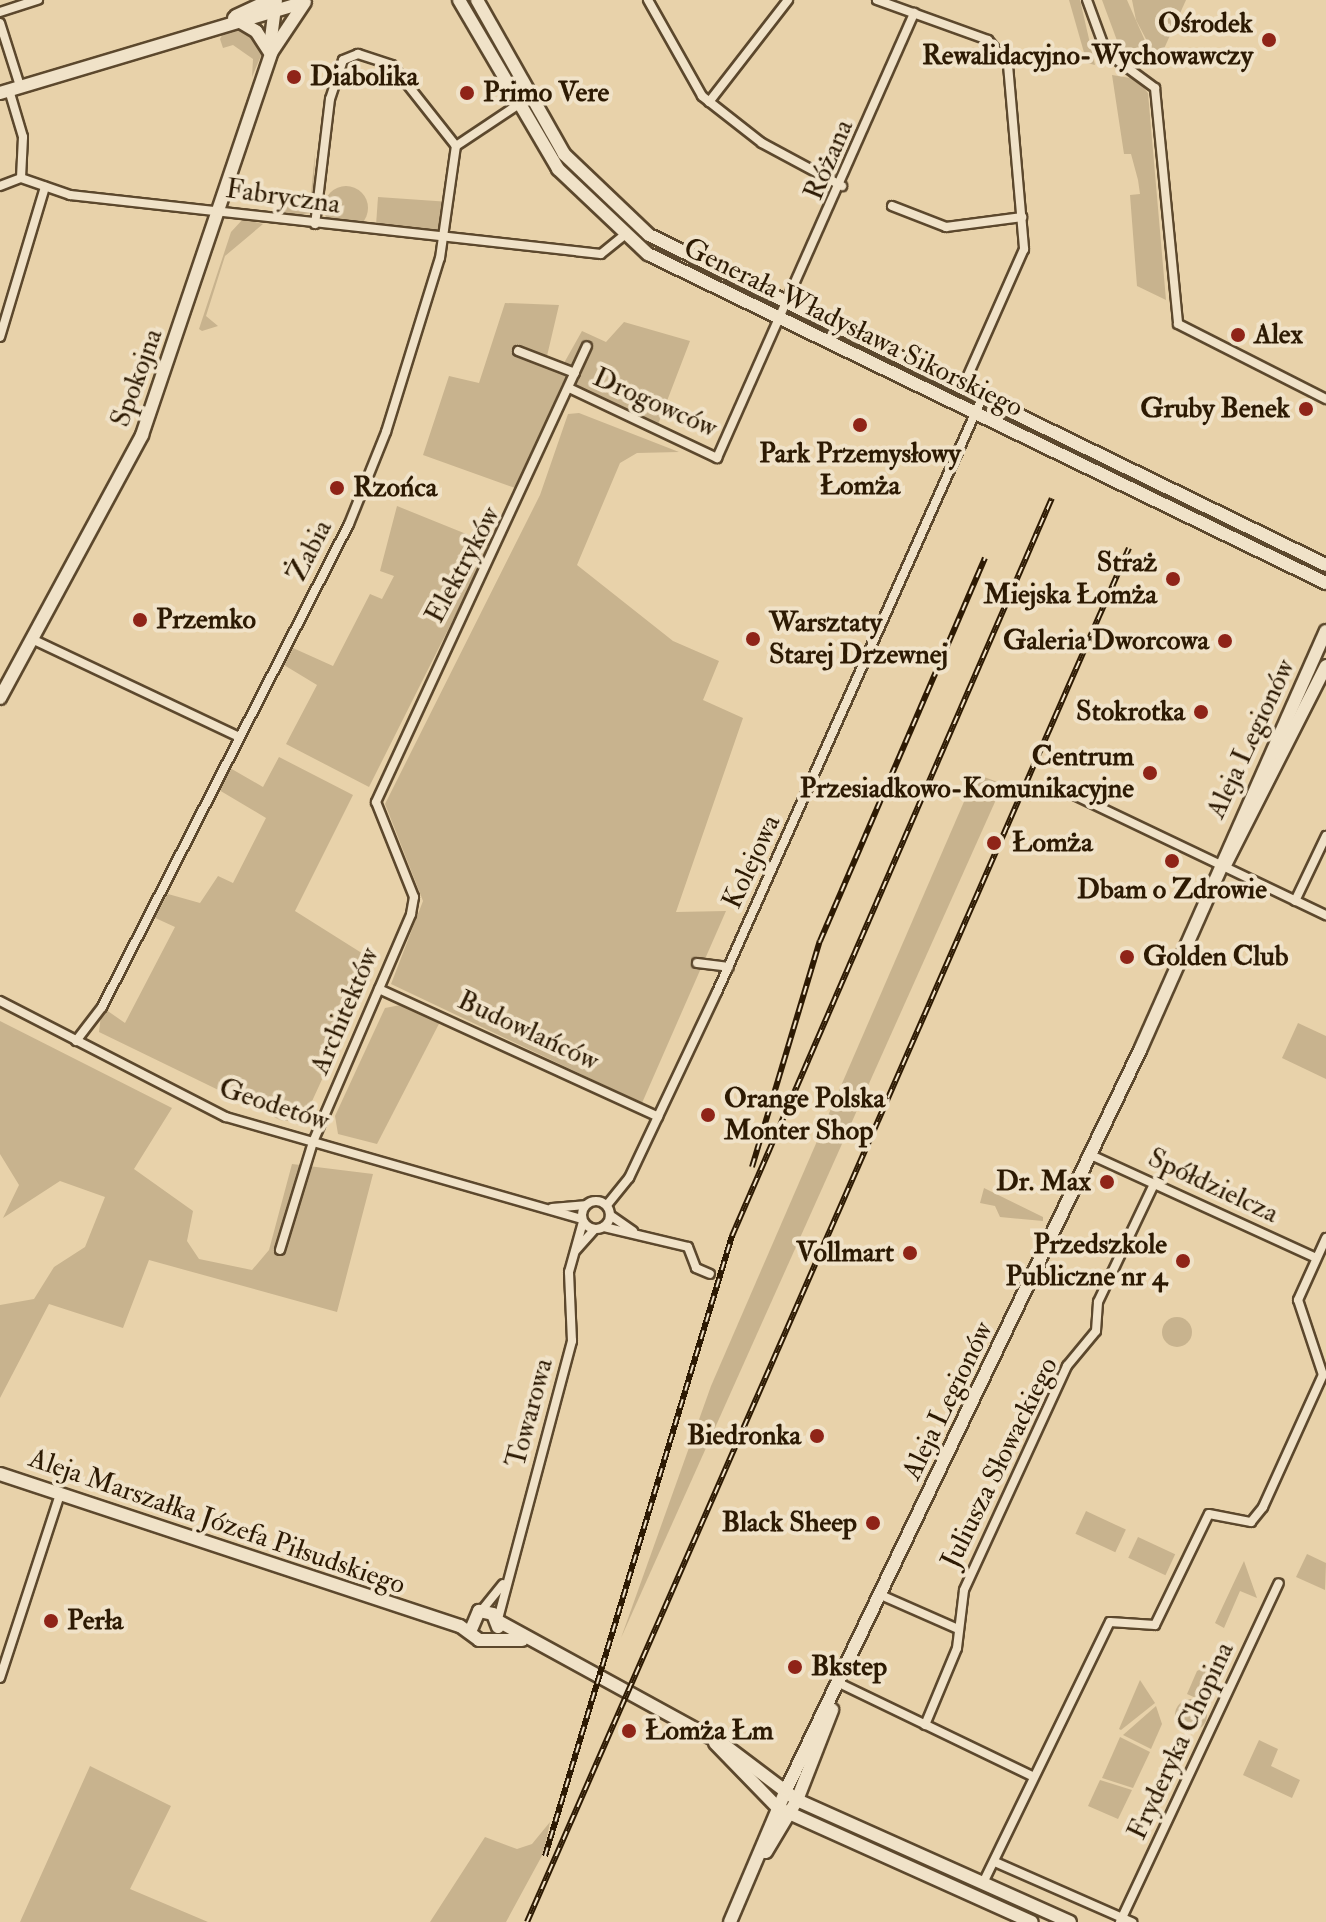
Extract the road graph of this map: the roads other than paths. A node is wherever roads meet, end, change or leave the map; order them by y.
1 (38, 0) edge
2 (459, 0) edge
3 (477, 0) edge
4 (648, 0) edge
5 (788, 0) edge
6 (877, 0) edge
7 (1087, 0) edge
8 (309, 1) edge
9 (274, 3) edge
10 (0, 12) edge
11 (914, 13) junction
12 (233, 18) junction
13 (0, 23) edge
14 (271, 53) junction
15 (10, 90) edge
16 (709, 102) junction
17 (516, 106) junction
18 (456, 146) junction
19 (21, 178) junction
20 (0, 186) edge
21 (842, 186) junction
22 (45, 187) junction
23 (892, 206) dead end
24 (220, 210) junction
25 (1022, 217) junction
26 (315, 224) junction
27 (623, 236) junction
28 (444, 240) junction
29 (789, 306) junction
30 (777, 319) junction
31 (0, 337) edge
32 (587, 346) dead end
33 (518, 351) dead end
34 (575, 373) junction
35 (569, 388) junction
36 (962, 389) junction
37 (982, 398) junction
38 (1326, 399) edge
39 (976, 414) junction
40 (1326, 565) edge
41 (1326, 583) edge
42 (1326, 631) edge
43 (32, 639) junction
44 (1326, 666) edge
45 (0, 698) edge
46 (239, 737) junction
47 (1051, 784) dead end
48 (1326, 836) edge
49 (1223, 867) junction
50 (414, 897) joint
51 (1295, 901) junction
52 (1326, 915) edge
53 (697, 963) dead end
54 (729, 967) junction
55 (379, 989) junction
56 (0, 1001) edge
57 (76, 1041) junction
58 (658, 1117) junction
59 (313, 1142) junction
60 (1091, 1155) junction
61 (1154, 1184) junction
62 (585, 1205) junction
63 (607, 1205) junction
64 (552, 1208) junction
65 (610, 1215) junction
66 (583, 1220) junction
67 (600, 1228) junction
68 (634, 1231) junction
69 (1326, 1238) edge
70 (280, 1250) dead end
71 (575, 1251) junction
72 (1316, 1258) junction
73 (710, 1274) dead end
74 (0, 1474) edge
75 (60, 1494) junction
76 (1279, 1583) dead end
77 (504, 1584) junction
78 (883, 1596) junction
79 (477, 1612) junction
80 (420, 1615) junction
81 (498, 1620) junction
82 (958, 1629) junction
83 (470, 1632) junction
84 (494, 1636) junction
85 (537, 1641) junction
86 (0, 1678) edge
87 (839, 1689) junction
88 (925, 1725) junction
89 (715, 1743) junction
90 (1034, 1777) junction
91 (786, 1790) junction
92 (797, 1800) junction
93 (784, 1811) junction
94 (995, 1862) junction
95 (983, 1883) junction
96 (1121, 1920) edge
97 (730, 1922) edge
98 (1032, 1922) edge
99 (1070, 1922) edge
100 (1132, 1922) edge

1 - 10 street
2 - 17 main road, Generała Władysława Sikorskiego
3 - 29 main road, Generała Władysława Sikorskiego
4 - 16 street
5 - 16 street
6 - 11 street
7 - 38 street
8 - 9 main road
8 - 14 main road, Spokojna
9 - 12 main road
9 - 14 main road, Spokojna
11 - 21 street, Różana
11 - 25 street
12 - 14 main road
12 - 15 main road
13 - 15 street
14 - 24 main road, Spokojna
15 - 19 street
16 - 21 street
17 - 18 street
17 - 27 main road, Generała Władysława Sikorskiego
18 - 26 street
18 - 28 street, Żabia
19 - 20 street
19 - 22 street, Fabryczna
21 - 29 street, Różana
22 - 24 street, Fabryczna
22 - 31 street
23 - 25 street
24 - 26 street, Fabryczna
24 - 43 main road, Spokojna
25 - 36 street
26 - 28 street, Fabryczna
27 - 28 street, Fabryczna
27 - 30 main road, Generała Władysława Sikorskiego
28 - 46 street, Żabia
29 - 30 street, Różana
29 - 36 main road, Generała Władysława Sikorskiego
30 - 35 street, Drogowców
30 - 39 main road, Generała Władysława Sikorskiego
32 - 34 street, Elektryków
33 - 34 street
34 - 35 street, Elektryków
35 - 50 street, Elektryków
36 - 37 main road, Generała Władysława Sikorskiego
37 - 39 street, Kolejowa
37 - 40 main road, Generała Władysława Sikorskiego
39 - 41 main road, Generała Władysława Sikorskiego
39 - 54 street, Kolejowa
42 - 49 main road, Aleja Legionów
43 - 45 main road, Spokojna
43 - 46 street
44 - 49 main road, Aleja Legionów
46 - 57 street, Żabia
47 - 49 street
48 - 51 street
49 - 51 street
49 - 60 main road, Aleja Legionów
50 - 55 street, Architektów
51 - 52 street
53 - 54 street
54 - 58 street, Kolejowa
55 - 58 street, Budowlańców
55 - 59 street, Architektów
56 - 57 street, Geodetów
57 - 59 street, Geodetów
58 - 63 street, Kolejowa
59 - 64 street, Geodetów
59 - 70 street, Architektów
60 - 61 street, Spółdzielcza
60 - 78 main road, Aleja Legionów
61 - 72 street, Spółdzielcza
61 - 82 street, Juliusza Słowackiego
62 - 63 street
62 - 64 street
62 - 66 street, Towarowa
63 - 65 street
64 - 66 street, Geodetów
65 - 67 street
65 - 68 street
66 - 67 street, Geodetów
66 - 71 street, Towarowa
67 - 68 street
67 - 71 street
68 - 73 street
69 - 72 street
71 - 77 street, Towarowa
72 - 90 street
74 - 75 main road, Aleja Marszałka Józefa Piłsudskiego
75 - 80 main road, Aleja Marszałka Józefa Piłsudskiego
75 - 86 street
76 - 96 street, Fryderyka Chopina
77 - 79 street, Towarowa
77 - 81 street, Towarowa
78 - 82 street
78 - 87 main road, Aleja Legionów
79 - 80 main road, Aleja Marszałka Józefa Piłsudskiego
79 - 81 main road, Aleja Marszałka Józefa Piłsudskiego
79 - 83 main road
80 - 83 main road, Aleja Marszałka Józefa Piłsudskiego
81 - 84 main road
81 - 85 main road, Aleja Marszałka Józefa Piłsudskiego
82 - 88 street, Juliusza Słowackiego
83 - 84 main road, Aleja Marszałka Józefa Piłsudskiego
84 - 85 main road, Aleja Marszałka Józefa Piłsudskiego
85 - 89 main road, Aleja Marszałka Józefa Piłsudskiego
87 - 88 street
87 - 91 main road, Aleja Legionów
87 - 92 main road, Aleja Legionów
88 - 90 street
89 - 91 main road, Aleja Marszałka Józefa Piłsudskiego
89 - 93 main road, Aleja Marszałka Józefa Piłsudskiego
90 - 94 street
91 - 92 main road, Aleja Marszałka Józefa Piłsudskiego
91 - 93 main road, Aleja Legionów
92 - 93 main road, Aleja Legionów
92 - 95 main road, Aleja Marszałka Józefa Piłsudskiego
93 - 97 main road, Aleja Legionów
93 - 98 main road, Aleja Marszałka Józefa Piłsudskiego
94 - 95 street
94 - 96 street
95 - 99 main road, Aleja Marszałka Józefa Piłsudskiego
96 - 100 street

